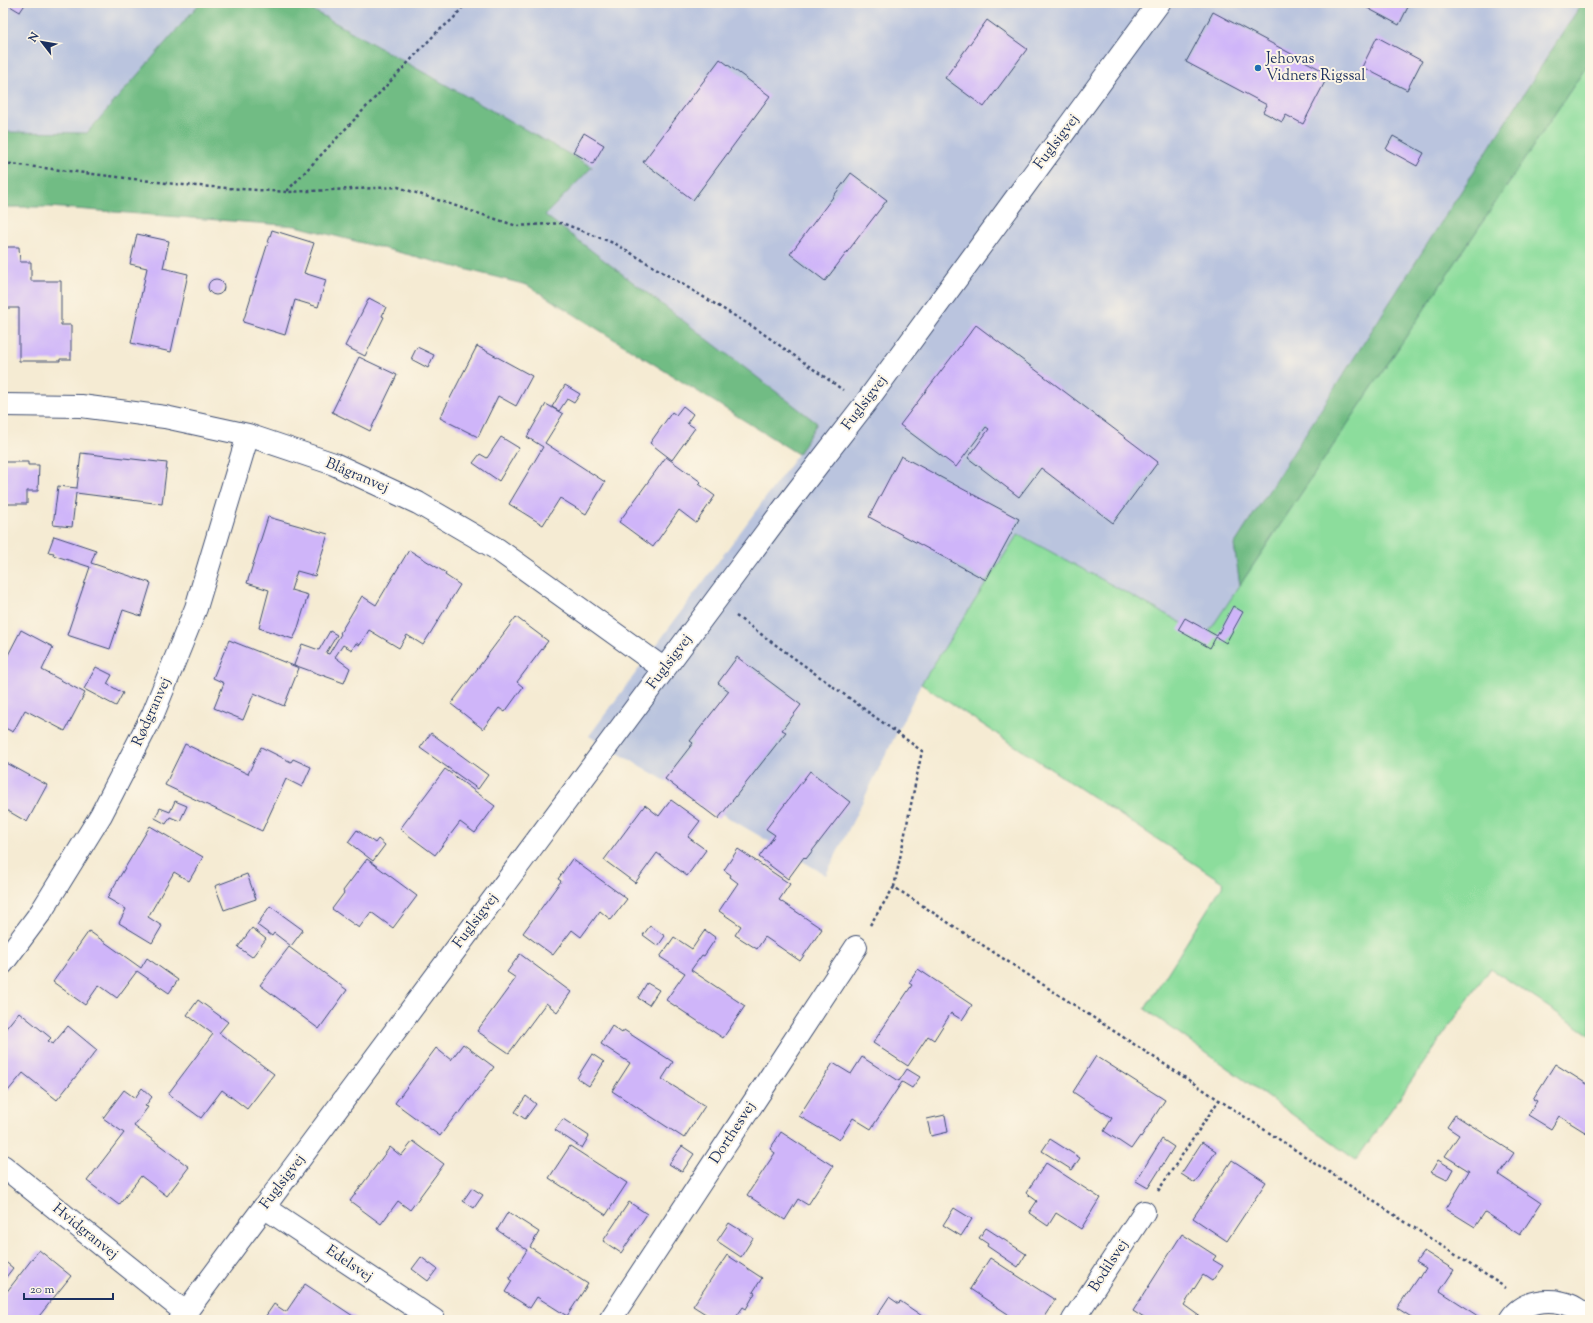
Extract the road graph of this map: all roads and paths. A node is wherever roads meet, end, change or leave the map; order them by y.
1 (466, 3) edge
2 (1159, 3) edge
3 (3, 163) edge
4 (287, 192) junction
5 (3, 405) edge
6 (864, 405) junction
7 (248, 436) junction
8 (715, 600) junction
9 (664, 669) junction
10 (894, 887) junction
11 (856, 947) joint
12 (3, 962) edge
13 (1219, 1100) junction
14 (3, 1166) edge
15 (264, 1207) junction
16 (1144, 1212) joint
17 (1529, 1304) junction
18 (183, 1316) edge
19 (1590, 1318) edge
20 (434, 1320) edge
21 (610, 1320) edge
22 (1073, 1320) edge
23 (1510, 1320) edge

1 - 4 path
2 - 6 street, Fuglsigvej
3 - 4 path
4 - 6 path
5 - 7 street, Blågranvej
6 - 8 street, Fuglsigvej
7 - 9 street, Blågranvej
7 - 12 street, Rødgranvej
8 - 9 street, Fuglsigvej
8 - 10 path
9 - 15 street, Fuglsigvej
10 - 11 path
10 - 13 path
11 - 21 street, Dorthesvej
13 - 16 path
13 - 17 path
14 - 18 street, Hvidgranvej
15 - 18 street, Fuglsigvej
15 - 20 street, Edelsvej
16 - 22 street, Bodilsvej
17 - 19 street
17 - 23 street

